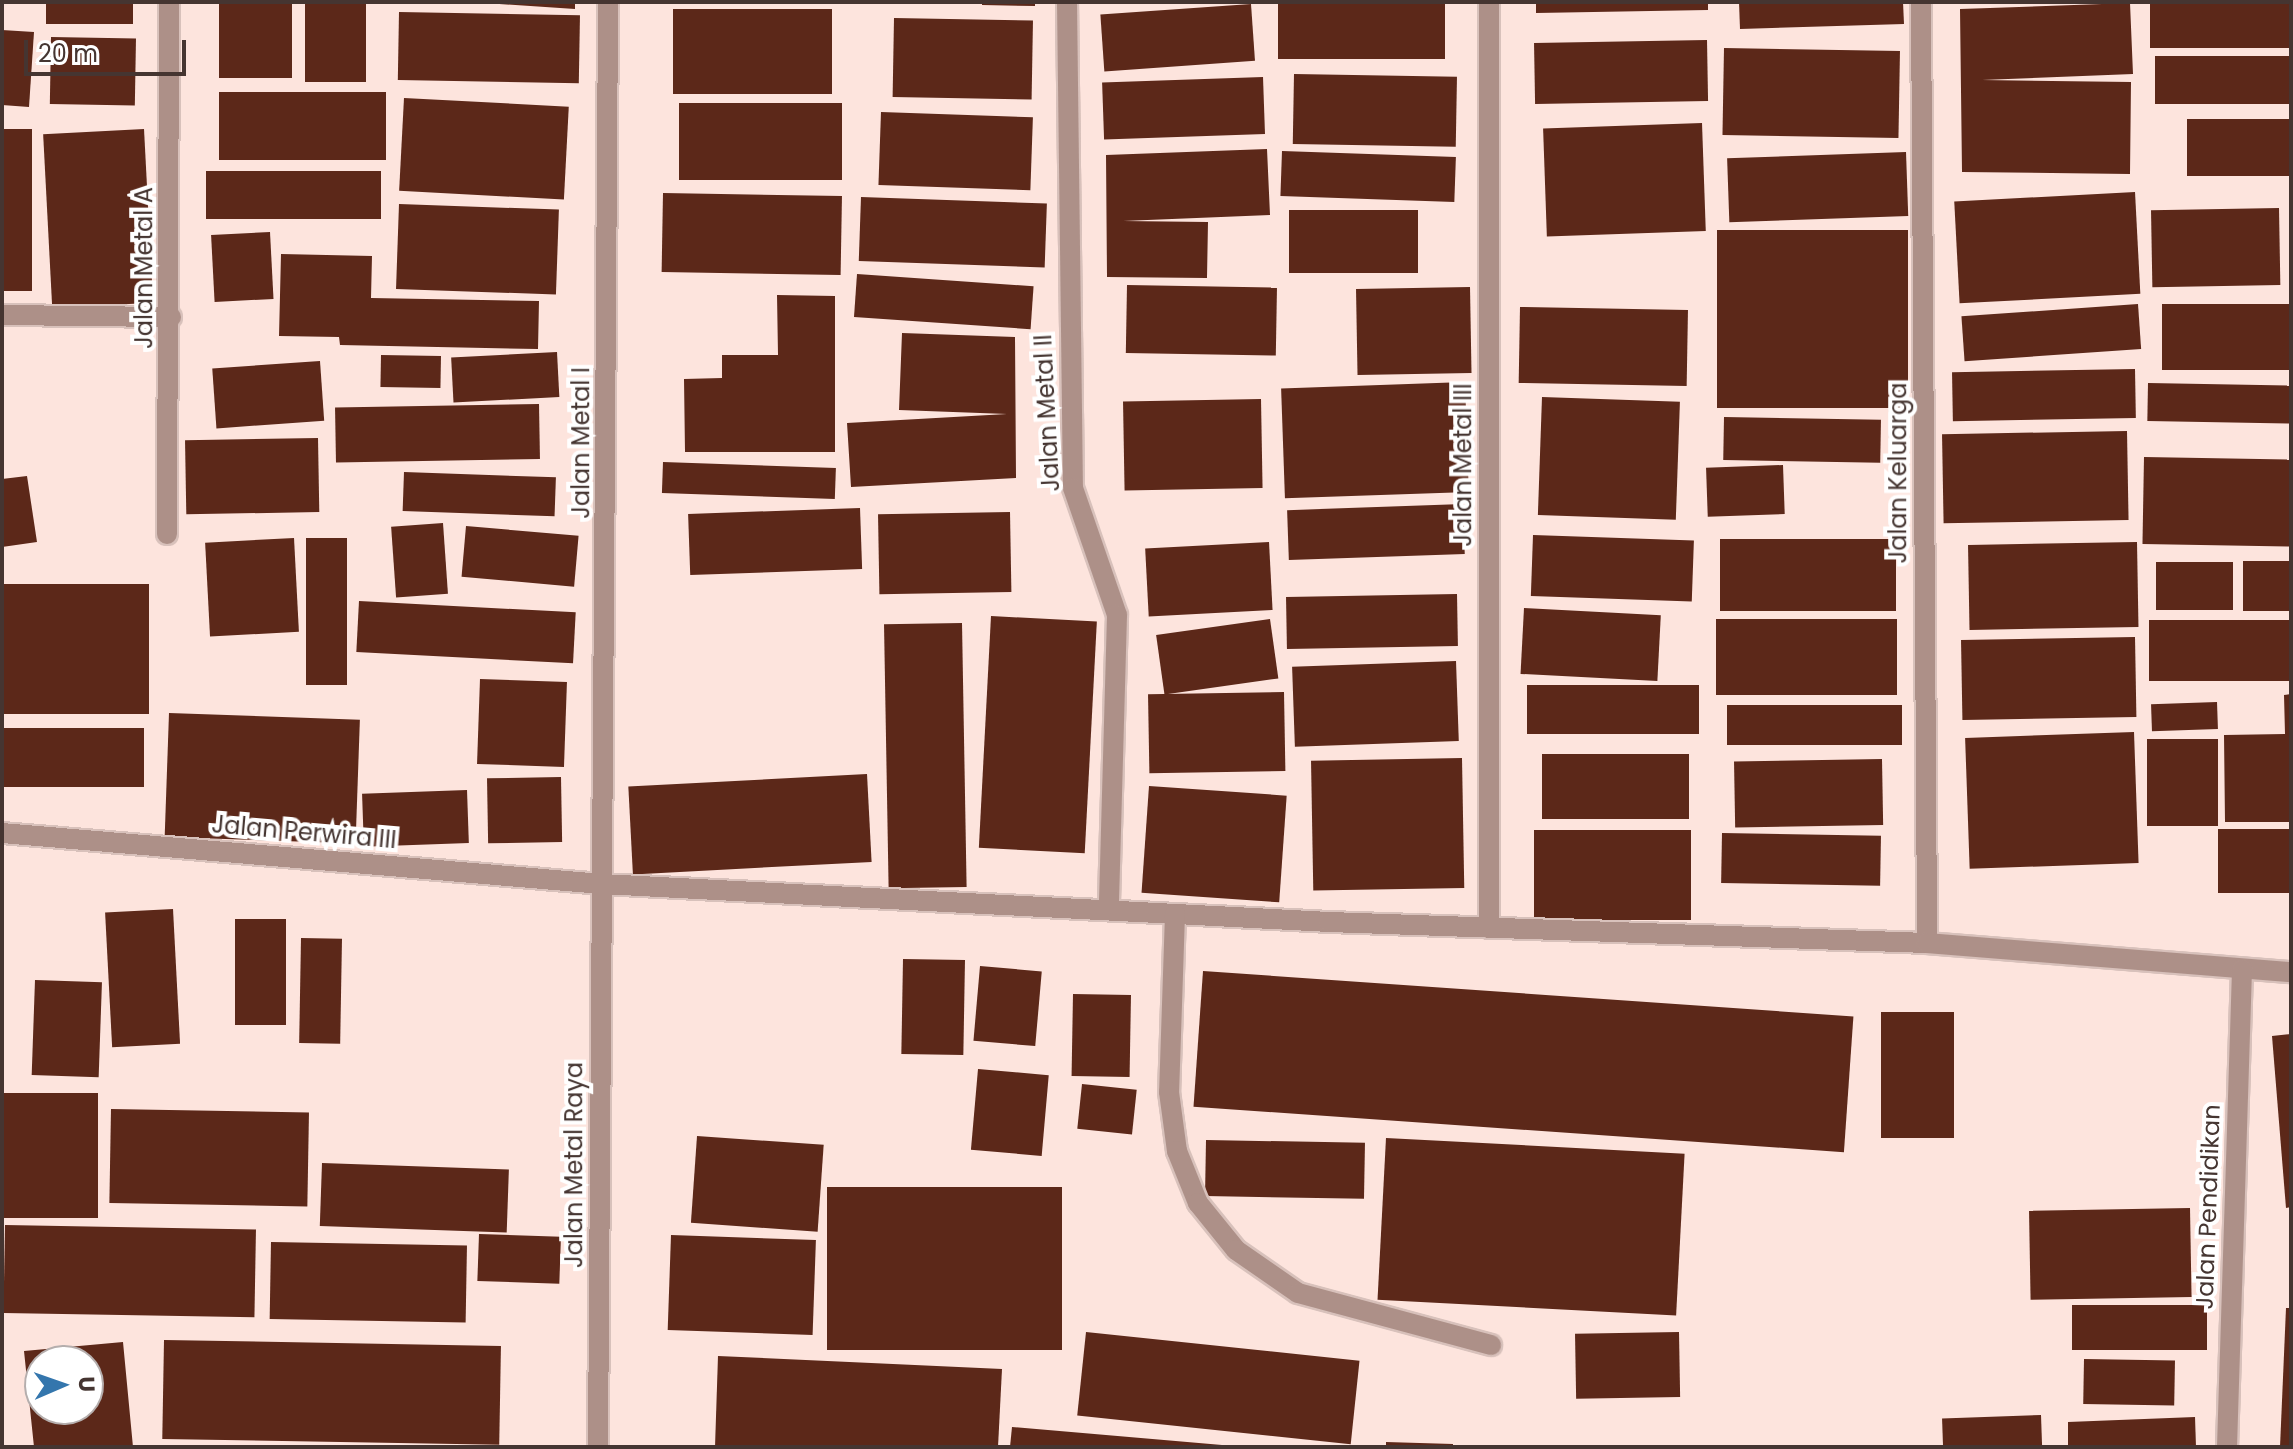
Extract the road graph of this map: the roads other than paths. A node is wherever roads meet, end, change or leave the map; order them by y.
1 (169, 2) edge
2 (608, 2) edge
3 (1067, 2) edge
4 (1489, 2) edge
5 (1921, 2) edge
6 (2, 315) edge
7 (171, 317) junction
8 (167, 534) dead end
9 (2, 833) edge
10 (602, 884) junction
11 (1109, 910) junction
12 (1175, 914) junction
13 (1489, 928) junction
14 (1927, 943) junction
15 (2242, 969) junction
16 (2291, 972) edge
17 (1491, 1345) dead end
18 (598, 1447) edge
19 (2227, 1447) edge

1 - 7 street, Jalan Metal A
2 - 10 street, Jalan Metal I
3 - 11 street, Jalan Metal II
4 - 13 street, Jalan Metal III
5 - 14 street, Jalan Keluarga
6 - 7 street
7 - 8 street, Jalan Metal A
9 - 10 street, Jalan Perwira III
10 - 11 street, Jalan Perwira III
10 - 18 street, Jalan Metal Raya
11 - 12 street, Jalan Perwira III
12 - 13 street, Jalan Perwira III
12 - 17 street
13 - 14 street, Jalan Perwira III
14 - 15 street, Jalan Perwira III
15 - 16 street, Jalan Perwira III
15 - 19 street, Jalan Pendidikan

